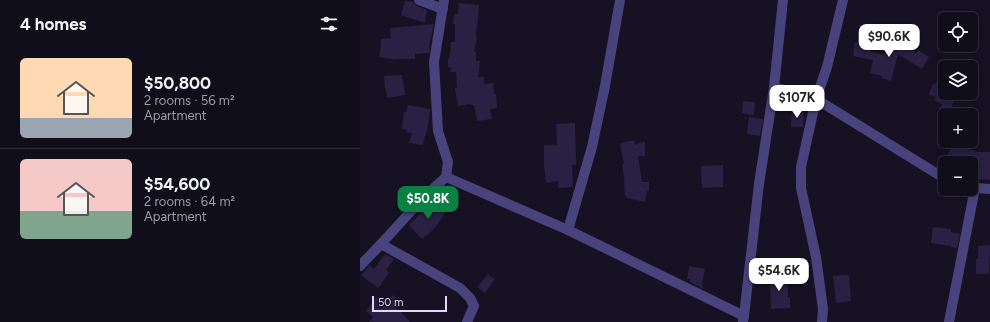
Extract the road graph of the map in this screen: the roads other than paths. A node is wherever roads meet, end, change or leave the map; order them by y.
1 (419, 0) edge
2 (620, 0) edge
3 (783, 0) edge
4 (843, 0) edge
5 (444, 4) edge
6 (774, 87) junction
7 (816, 99) junction
8 (938, 174) edge
9 (446, 177) junction
10 (978, 188) edge
11 (990, 189) edge
12 (972, 196) edge
13 (568, 230) junction
14 (381, 244) junction
15 (360, 266) edge
16 (744, 319) edge
17 (467, 322) edge
18 (822, 322) edge
19 (949, 322) edge

1 - 5 street
2 - 13 street
3 - 6 street
4 - 7 street
5 - 9 street
6 - 7 street
6 - 16 street
7 - 8 street
7 - 18 street
9 - 13 street
9 - 14 street
10 - 11 street
12 - 19 street
13 - 16 street
14 - 15 street
14 - 17 street

